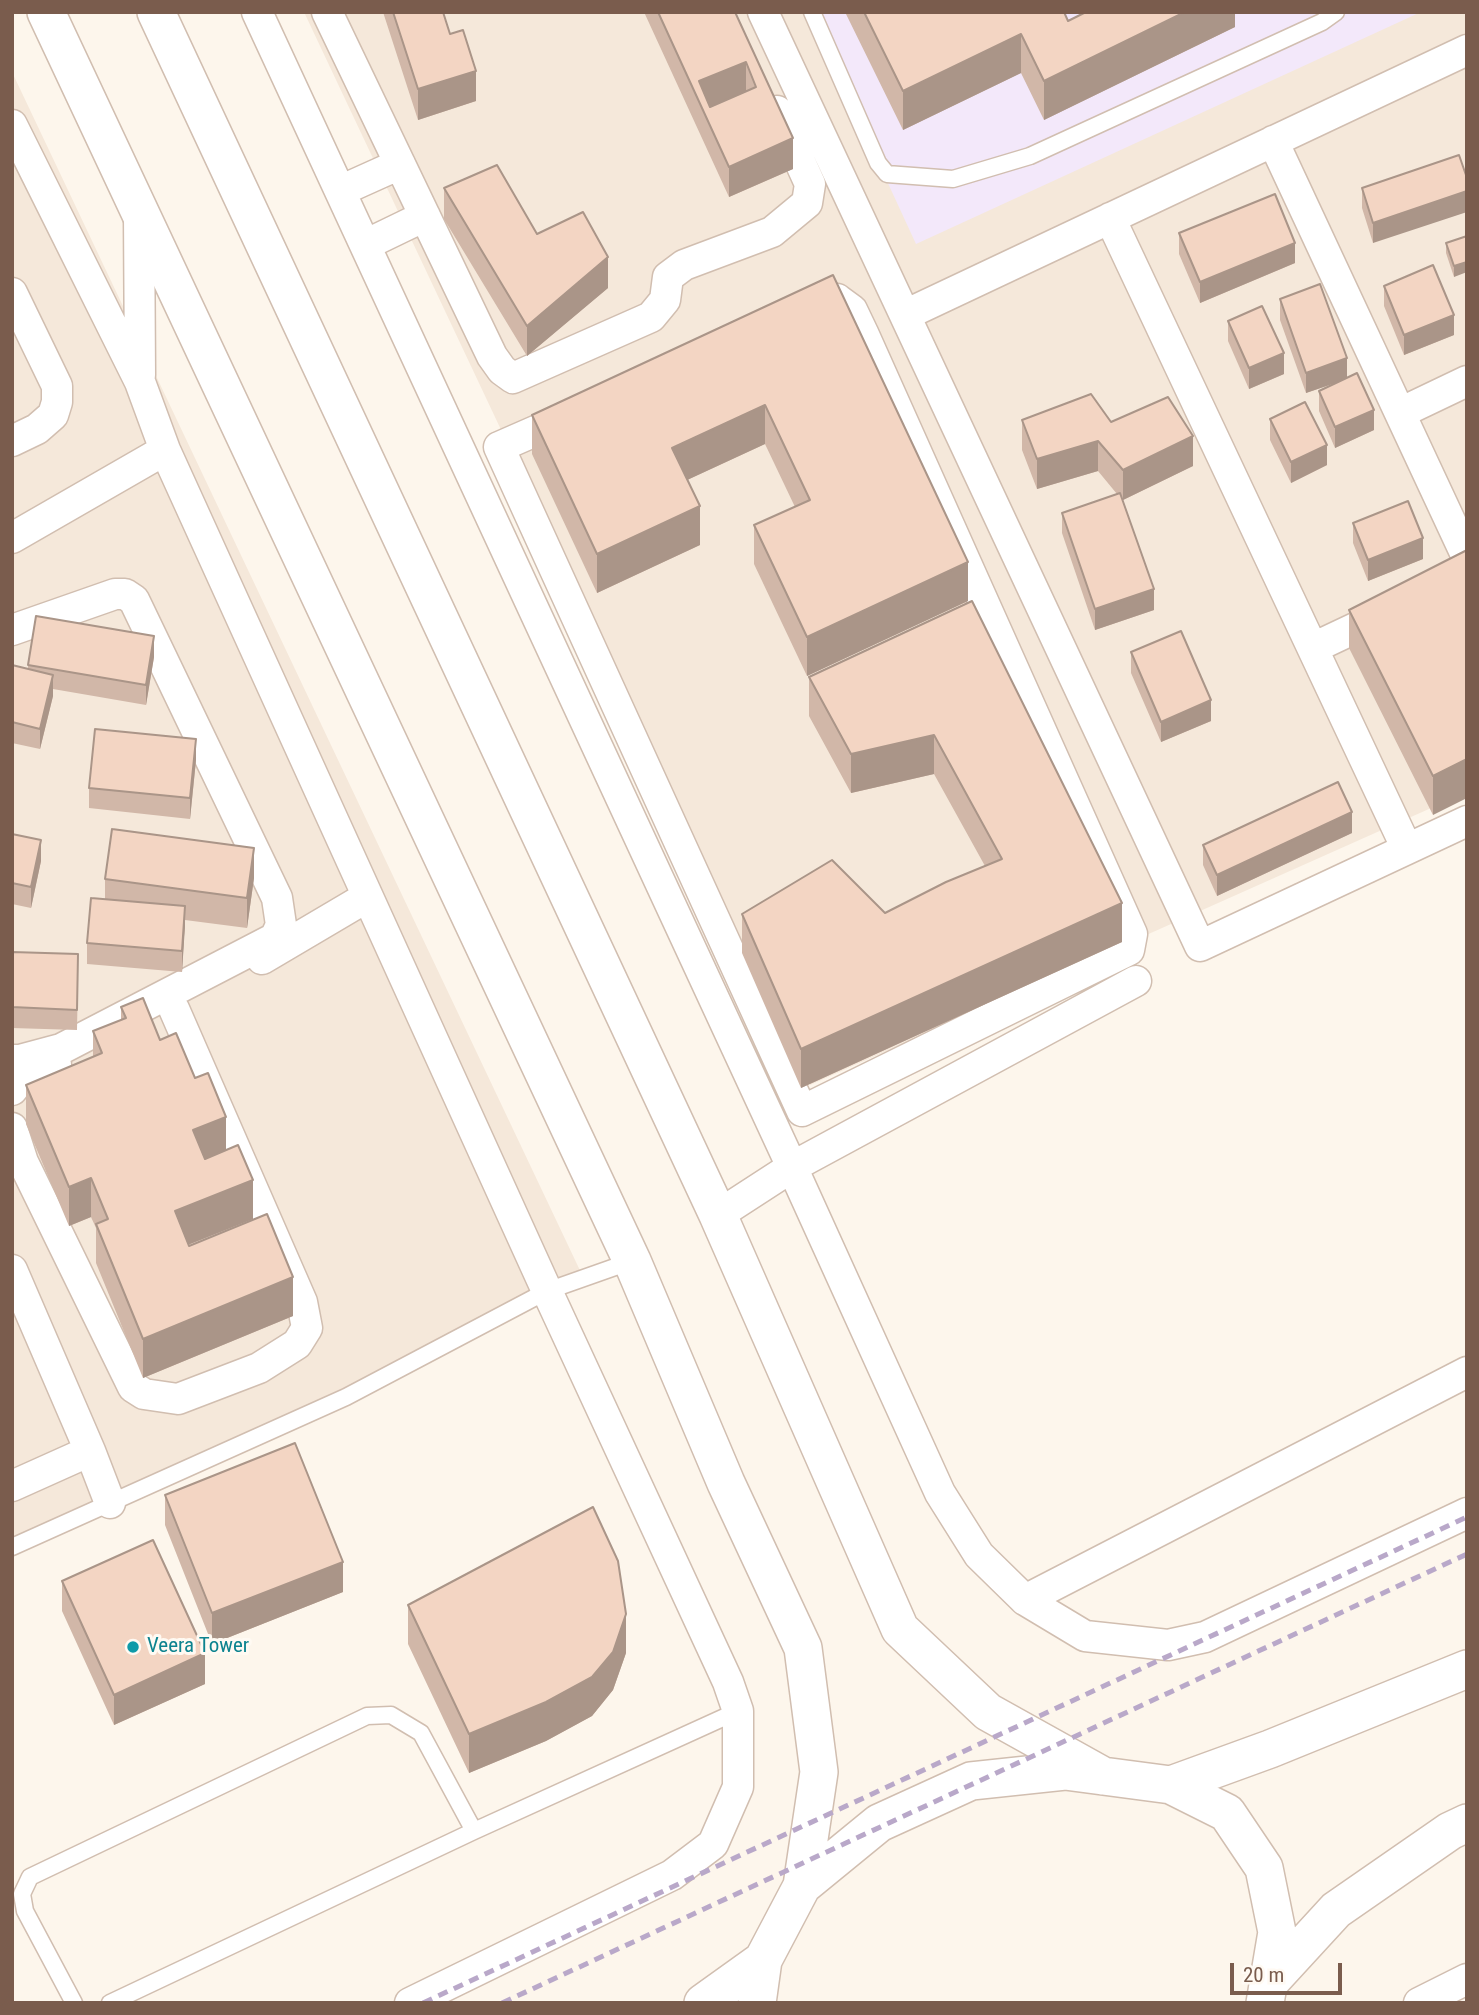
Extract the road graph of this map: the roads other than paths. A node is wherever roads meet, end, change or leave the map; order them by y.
1 (46, 12) edge
2 (156, 12) edge
3 (257, 12) edge
4 (327, 12) edge
5 (763, 12) edge
6 (812, 12) edge
7 (1336, 12) edge
8 (1467, 50) edge
9 (765, 86) edge
10 (12, 125) edge
11 (1273, 141) junction
12 (400, 164) junction
13 (340, 191) junction
14 (139, 212) junction
15 (425, 216) junction
16 (1111, 218) junction
17 (365, 245) junction
18 (12, 293) edge
19 (905, 315) junction
20 (1467, 381) edge
21 (140, 382) junction
22 (1400, 413) junction
23 (12, 441) edge
24 (165, 450) junction
25 (12, 538) edge
26 (1463, 572) edge
27 (1408, 604) edge
28 (12, 630) edge
29 (1312, 648) junction
30 (636, 747) junction
31 (604, 760) junction
32 (664, 808) junction
33 (1467, 821) edge
34 (633, 823) junction
35 (1407, 849) junction
36 (368, 897) junction
37 (1136, 981) dead end
38 (174, 1009) junction
39 (12, 1060) edge
40 (12, 1090) edge
41 (12, 1128) edge
42 (792, 1167) junction
43 (718, 1215) junction
44 (632, 1261) junction
45 (12, 1270) edge
46 (547, 1292) junction
47 (1467, 1372) edge
48 (90, 1451) junction
49 (12, 1486) edge
50 (110, 1503) junction
51 (1467, 1513) edge
52 (12, 1547) edge
53 (1025, 1600) junction
54 (1467, 1669) edge
55 (738, 1711) junction
56 (1104, 1776) junction
57 (1171, 1785) junction
58 (1467, 1823) edge
59 (474, 1831) junction
60 (802, 1886) junction
61 (763, 1960) junction
62 (1467, 1979) edge
63 (1267, 1993) edge
64 (139, 1997) edge
65 (74, 2003) edge
66 (110, 2003) edge
67 (410, 2003) edge
68 (703, 2003) edge
69 (757, 2003) edge
70 (1419, 2003) edge

1 - 14 street
2 - 43 street
3 - 13 street
4 - 12 street
5 - 19 street
6 - 7 lane
8 - 11 street
9 - 15 street
10 - 21 street
11 - 16 street
11 - 22 street
12 - 13 street
12 - 15 street
13 - 17 street
14 - 21 street
14 - 44 street
15 - 17 street
16 - 19 street
16 - 29 street
17 - 31 street
18 - 23 street
19 - 35 street
20 - 22 street
21 - 24 street
22 - 26 street
24 - 25 street
24 - 36 street
27 - 29 street
28 - 39 street
29 - 35 street
30 - 31 street
30 - 32 street
30 - 32 street
31 - 34 street
32 - 34 street
33 - 35 street
34 - 42 street
36 - 38 street
36 - 46 street
37 - 42 street
38 - 40 street
38 - 41 street
42 - 43 street
42 - 53 street
43 - 56 street
44 - 46 lane
44 - 60 street
45 - 48 street
46 - 50 lane
46 - 55 street
47 - 53 street
48 - 49 street
48 - 50 street
50 - 52 lane
51 - 53 street
54 - 57 street
55 - 59 lane
55 - 67 street
56 - 57 street
56 - 60 street
57 - 63 street
58 - 63 street
59 - 64 lane
59 - 65 lane
60 - 61 street
61 - 68 street
61 - 69 street
62 - 70 street
64 - 66 lane

